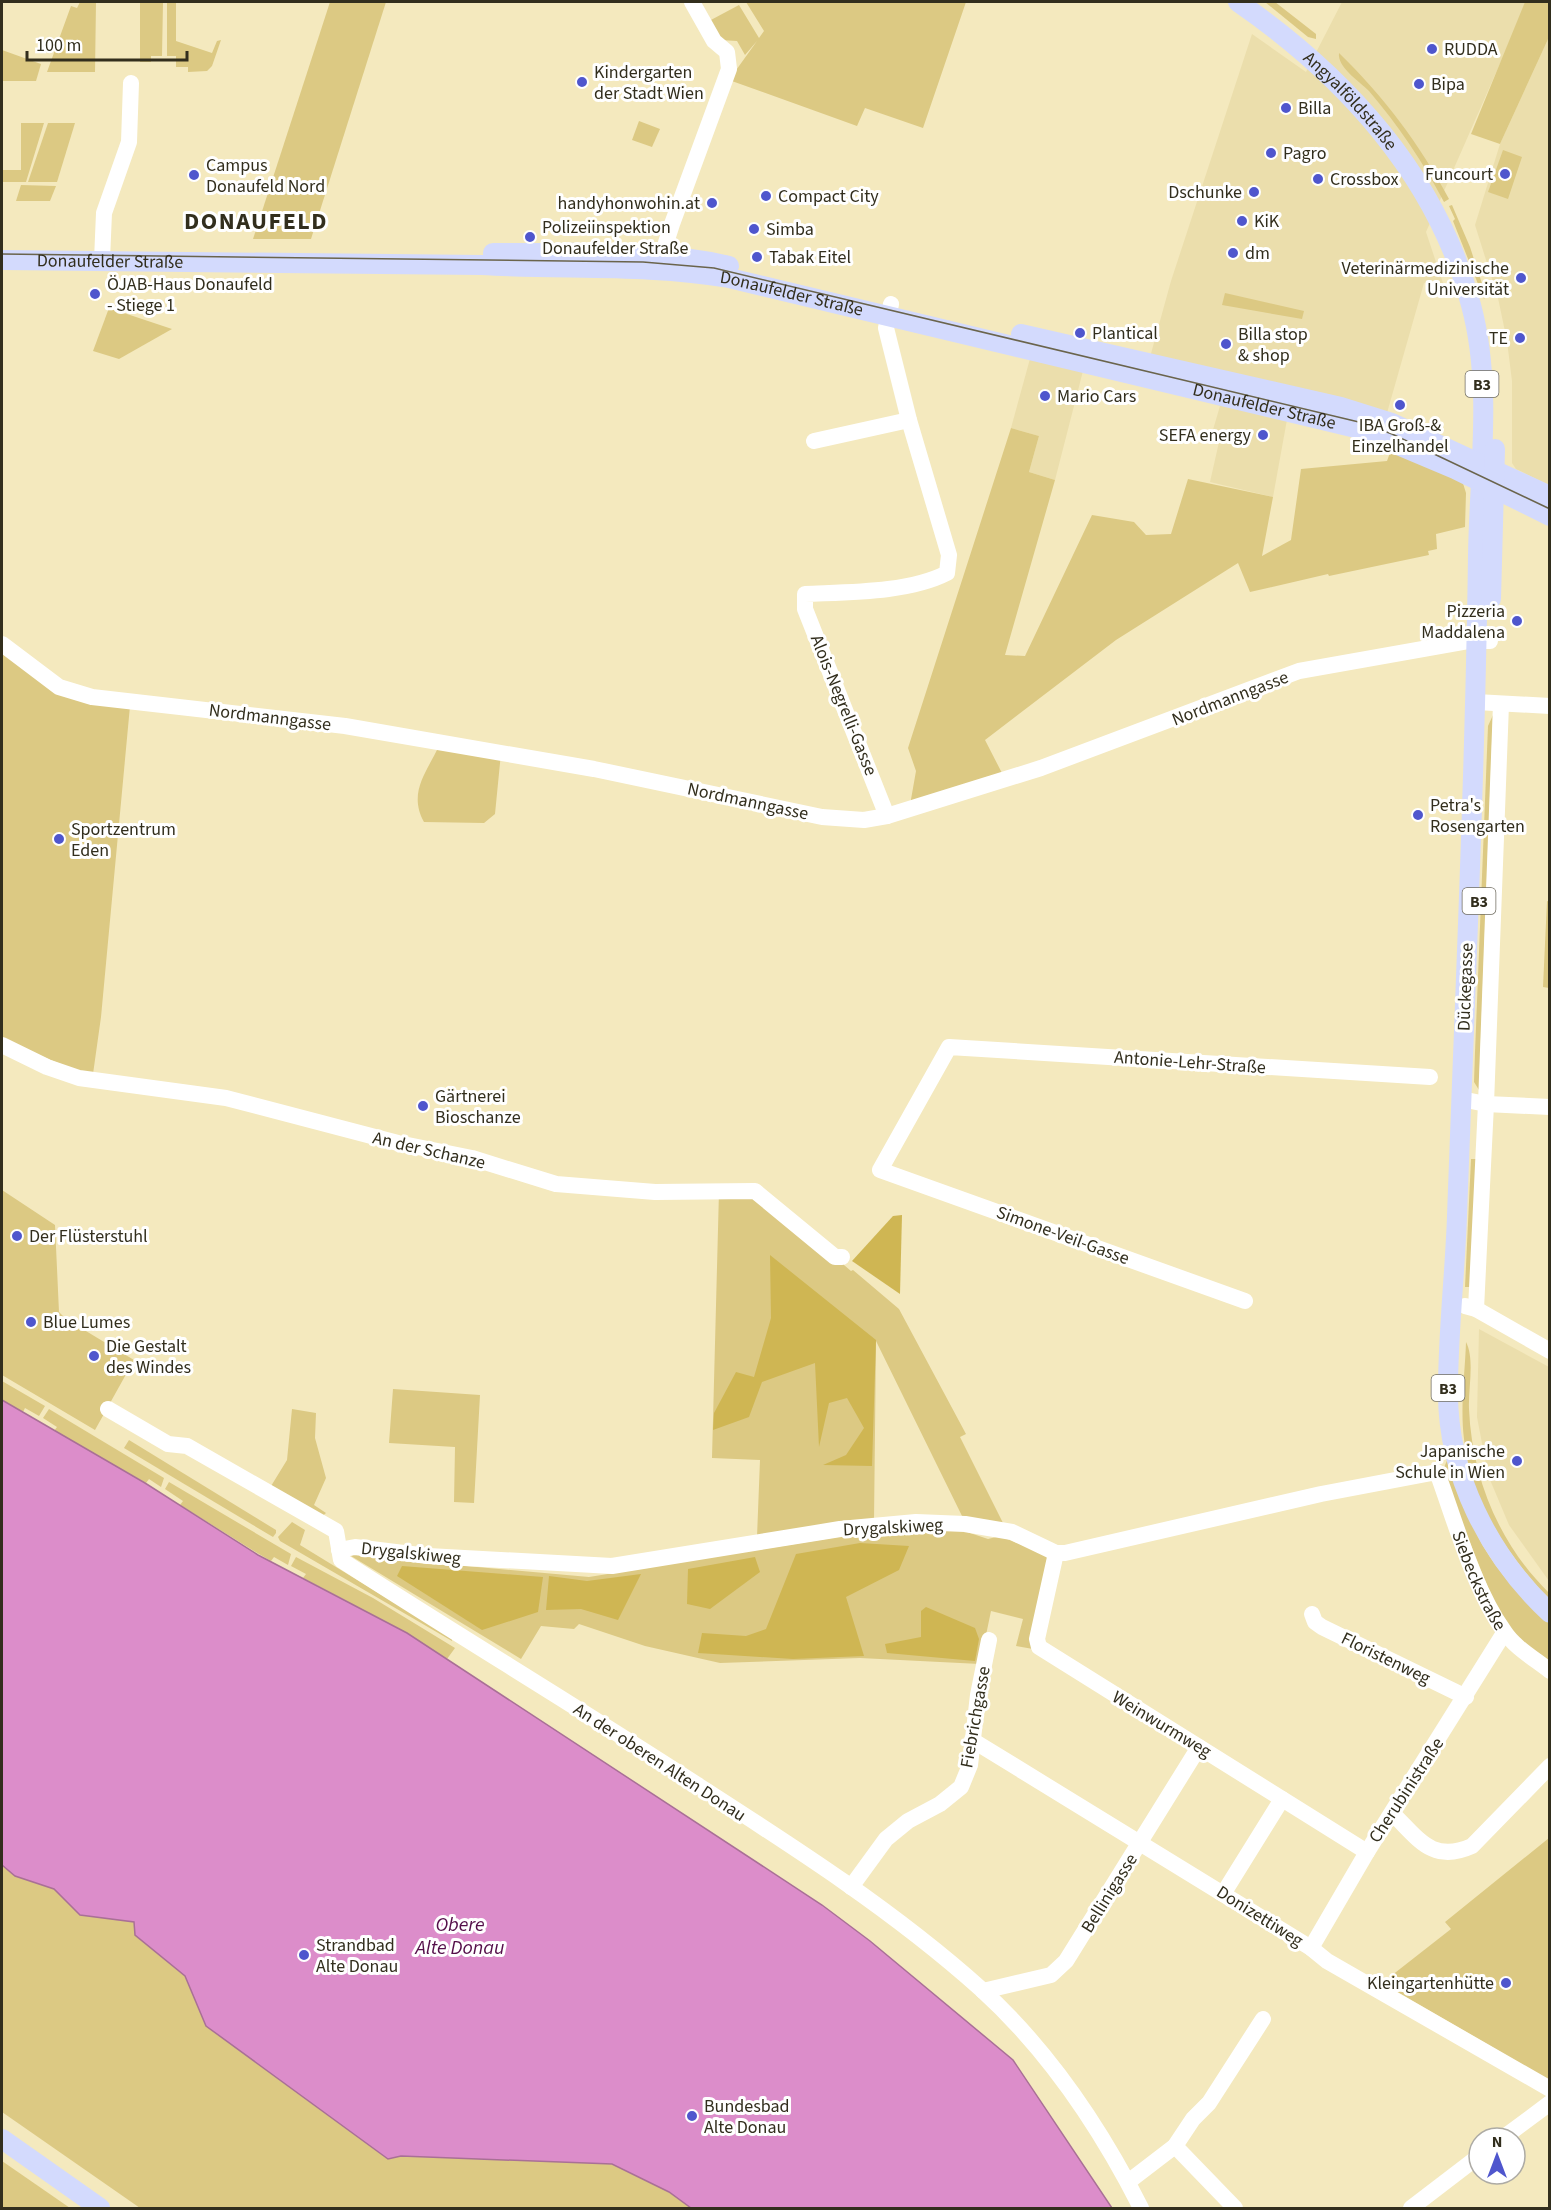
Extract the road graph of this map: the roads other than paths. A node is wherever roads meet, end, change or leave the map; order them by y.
1 (692, 2) edge
2 (1238, 2) edge
3 (1257, 2) edge
4 (131, 83) dead end
5 (2, 247) edge
6 (102, 254) junction
7 (2, 260) edge
8 (662, 262) junction
9 (890, 310) junction
10 (909, 420) junction
11 (814, 441) dead end
12 (1487, 477) junction
13 (1550, 496) edge
14 (1550, 516) edge
15 (1484, 641) junction
16 (2, 644) edge
17 (1488, 702) junction
18 (1550, 706) edge
19 (887, 816) junction
20 (2, 1045) edge
21 (1430, 1077) dead end
22 (1472, 1101) junction
23 (1550, 1107) edge
24 (880, 1170) joint
25 (842, 1257) dead end
26 (1245, 1300) dead end
27 (1463, 1305) junction
28 (1550, 1351) edge
29 (108, 1408) dead end
30 (1464, 1472) junction
31 (339, 1550) junction
32 (1056, 1552) junction
33 (1550, 1604) edge
34 (1550, 1613) edge
35 (1312, 1614) dead end
36 (1504, 1633) junction
37 (989, 1640) dead end
38 (1550, 1671) edge
39 (1466, 1697) junction
40 (972, 1740) junction
41 (1199, 1747) junction
42 (1550, 1766) edge
43 (1282, 1799) junction
44 (1392, 1813) junction
45 (1140, 1842) junction
46 (1367, 1852) junction
47 (851, 1887) junction
48 (1223, 1894) junction
49 (1311, 1948) junction
50 (983, 1991) junction
51 (1263, 2019) dead end
52 (1550, 2089) edge
53 (1550, 2103) edge
54 (1519, 2126) edge
55 (2, 2139) edge
56 (1175, 2146) junction
57 (1467, 2165) edge
58 (1128, 2182) junction
59 (100, 2208) edge
60 (1141, 2208) edge
61 (1235, 2208) edge
62 (1411, 2208) edge

1 - 8 street
2 - 12 main road, Angyalföldstraße / B3
3 - 12 main road, Angyalföldstraße / B3
4 - 6 street
5 - 6 main road, Donaufelder Straße
6 - 7 main road, Donaufelder Straße
6 - 8 main road, Donaufelder Straße
8 - 9 main road, Donaufelder Straße
9 - 10 street
9 - 12 main road, Donaufelder Straße
10 - 11 street
10 - 19 street, Alois-Negrelli-Gasse
12 - 13 main road, Donaufelder Straße
12 - 14 main road, Donaufelder Straße
12 - 15 main road, Dückegasse / B3
15 - 17 main road, Dückegasse / B3
15 - 19 street, Nordmanngasse
16 - 19 street, Nordmanngasse
17 - 18 street
17 - 22 main road, Dückegasse / B3
20 - 25 street, An der Schanze
21 - 24 street, Antonie-Lehr-Straße
22 - 23 street
22 - 27 main road, Dückegasse / B3
24 - 26 street, Simone-Veil-Gasse
27 - 28 street
27 - 30 main road, Dückegasse / B3
29 - 31 street, An der oberen Alten Donau
30 - 33 main road, Siebeckstraße / B3
30 - 34 main road, Siebeckstraße / B3
31 - 32 street, Drygalskiweg
31 - 47 street, An der oberen Alten Donau
32 - 36 street, Siebeckstraße
32 - 41 street, Weinwurmweg
35 - 39 street, Floristenweg
36 - 38 street, Siebeckstraße
36 - 39 street, Cherubinistraße
37 - 40 street, Fiebrichgasse
39 - 44 street, Cherubinistraße
40 - 45 street, Donizettiweg
40 - 47 street, Fiebrichgasse
41 - 43 street, Weinwurmweg
41 - 45 street, Bellinigasse
42 - 44 street
43 - 46 street, Weinwurmweg
43 - 48 street
44 - 46 street, Cherubinistraße
45 - 48 street, Donizettiweg
45 - 50 street, Bellinigasse
46 - 49 street, Cherubinistraße
47 - 50 street, An der oberen Alten Donau
48 - 49 street, Donizettiweg
49 - 52 street, Donizettiweg
50 - 58 street, An der oberen Alten Donau
51 - 56 street
53 - 54 street
55 - 59 main road
56 - 58 street
56 - 61 street
57 - 62 street
58 - 60 street, An der oberen Alten Donau

